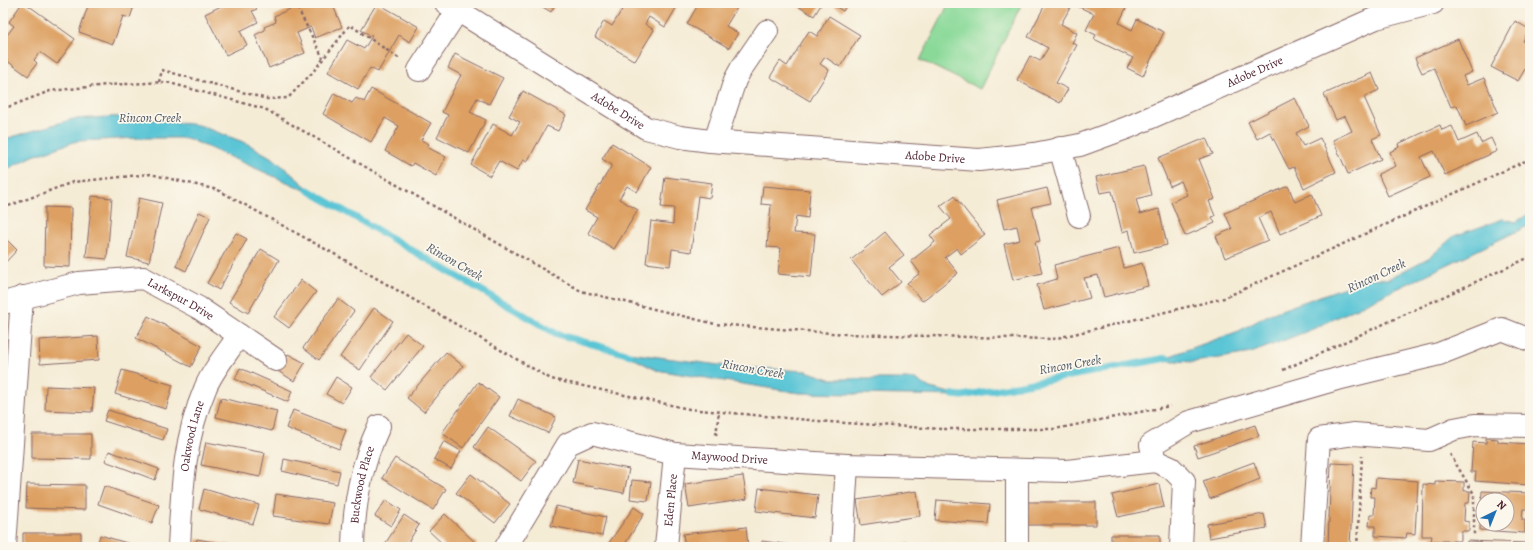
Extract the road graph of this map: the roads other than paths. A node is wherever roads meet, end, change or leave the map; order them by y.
1 (1433, 3) edge
2 (452, 7) edge
3 (767, 31) dead end
4 (412, 67) road end
5 (715, 141) junction
6 (1060, 148) junction
7 (1079, 216) dead end
8 (13, 300) edge
9 (240, 335) junction
10 (1530, 340) edge
11 (276, 360) dead end
12 (379, 426) dead end
13 (1530, 426) edge
14 (675, 454) junction
15 (1155, 461) junction
16 (847, 465) junction
17 (1017, 470) junction
18 (5, 547) edge
19 (179, 547) edge
20 (353, 547) edge
21 (506, 547) edge
22 (666, 547) edge
23 (842, 547) edge
24 (1017, 547) edge
25 (1181, 547) edge
26 (1312, 547) edge

1 - 6 street, Adobe Drive
2 - 4 street
2 - 5 street, Adobe Drive
3 - 5 street
5 - 6 street, Adobe Drive
6 - 7 street
8 - 9 street, Larkspur Drive
8 - 18 street
9 - 11 street, Larkspur Drive
9 - 19 street, Oakwood Lane
10 - 15 street
12 - 20 street, Buckwood Place
13 - 26 street
14 - 16 street, Maywood Drive
14 - 21 street, Maywood Drive
14 - 22 street, Eden Place
15 - 17 street, Maywood Drive
15 - 25 street
16 - 17 street, Maywood Drive
16 - 23 street
17 - 24 street

